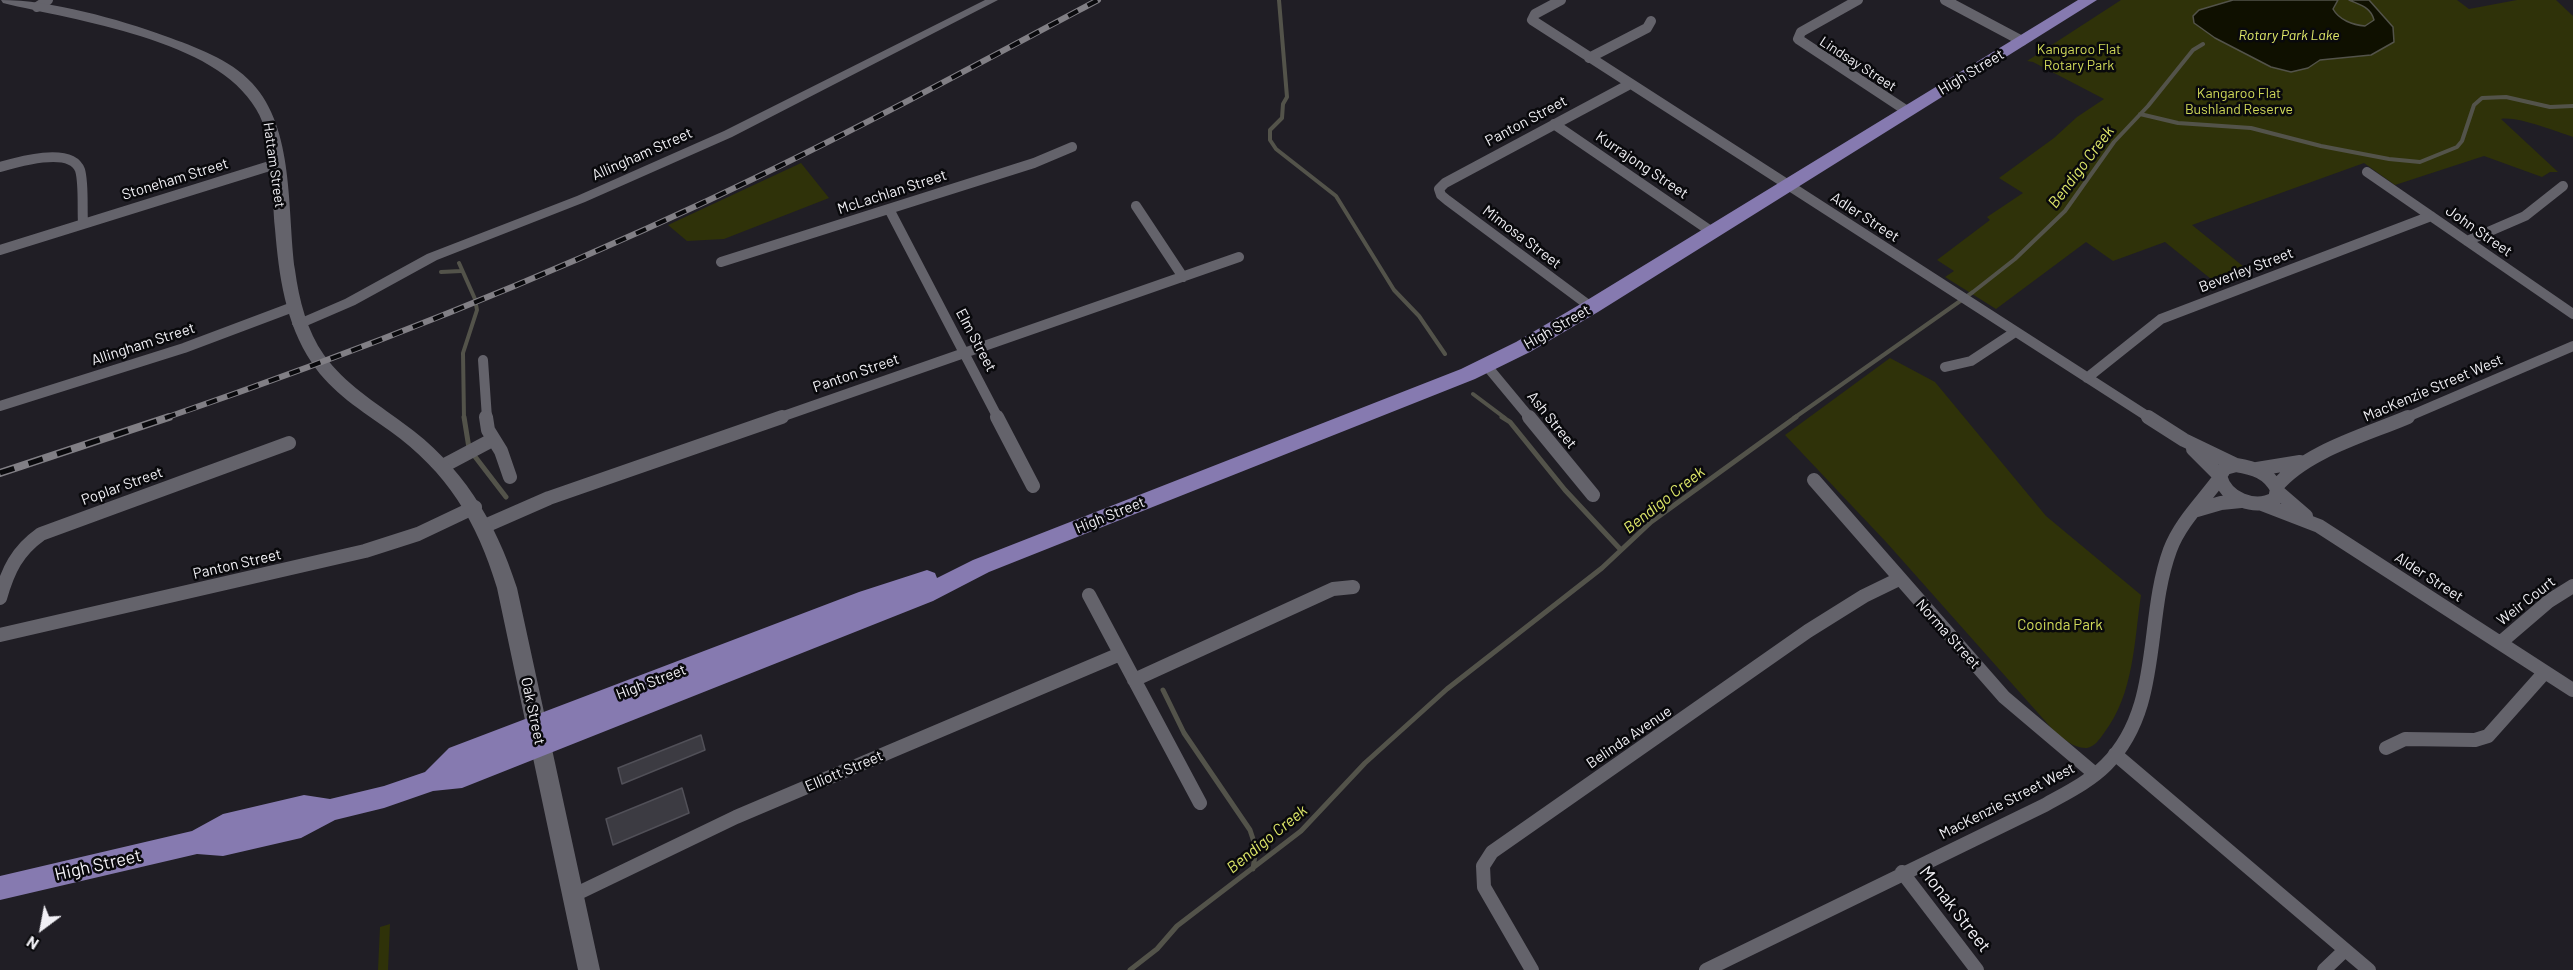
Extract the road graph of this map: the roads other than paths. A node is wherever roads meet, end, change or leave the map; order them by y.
1 (8, 0) edge
2 (993, 0) edge
3 (1561, 0) edge
4 (1858, 0) edge
5 (1945, 0) edge
6 (2089, 0) edge
7 (43, 4) edge
8 (1651, 21) dead end
9 (2022, 41) junction
10 (1589, 58) junction
11 (1630, 84) junction
12 (1907, 111) junction
13 (1554, 124) junction
14 (1072, 147) dead end
15 (276, 164) junction
16 (0, 167) edge
17 (2367, 172) dead end
18 (1786, 185) junction
19 (2563, 186) dead end
20 (1439, 189) joint
21 (1136, 206) dead end
22 (889, 209) junction
23 (2431, 216) junction
24 (83, 223) junction
25 (1712, 232) junction
26 (2467, 241) junction
27 (0, 250) edge
28 (1239, 257) dead end
29 (721, 262) dead end
30 (1183, 277) junction
31 (1591, 307) junction
32 (2573, 314) edge
33 (296, 316) junction
34 (2015, 332) junction
35 (2573, 346) edge
36 (964, 353) junction
37 (483, 360) dead end
38 (1486, 365) junction
39 (1945, 367) dead end
40 (2087, 378) junction
41 (0, 406) edge
42 (492, 440) junction
43 (2184, 440) junction
44 (289, 443) dead end
45 (2305, 461) junction
46 (2236, 465) junction
47 (443, 466) junction
48 (2257, 469) junction
49 (510, 477) dead end
50 (2220, 477) junction
51 (1814, 480) dead end
52 (1033, 486) dead end
53 (2277, 489) junction
54 (1593, 495) dead end
55 (2246, 501) junction
56 (2262, 504) junction
57 (475, 507) junction
58 (2197, 510) junction
59 (485, 526) junction
60 (2319, 526) junction
61 (1899, 579) junction
62 (2573, 586) edge
63 (1353, 587) dead end
64 (1089, 594) dead end
65 (0, 598) edge
66 (0, 635) edge
67 (2500, 643) junction
68 (1120, 654) junction
69 (2545, 672) junction
70 (1134, 680) junction
71 (2573, 690) edge
72 (539, 735) junction
73 (2386, 748) dead end
74 (2115, 754) junction
75 (2095, 774) junction
76 (1200, 803) dead end
77 (1902, 873) junction
78 (0, 888) edge
79 (572, 896) junction
80 (2345, 950) junction
81 (1711, 969) edge
82 (588, 970) edge
83 (1532, 970) edge
84 (1977, 970) edge
85 (2324, 970) edge
86 (2369, 970) edge

1 - 7 main road, Hattam Street
2 - 33 street, Allingham Street
3 - 10 street, Adler Street
4 - 12 street, Lindsay Street
5 - 9 street
6 - 9 highway, High Street
7 - 15 main road, Hattam Street
8 - 10 street
9 - 12 highway, High Street
10 - 11 street, Adler Street
11 - 13 street, Panton Street
11 - 18 street, Adler Street
12 - 18 highway, High Street
13 - 20 street, Panton Street
13 - 25 street, Kurrajong Street
14 - 22 street, McLachlan Street
15 - 24 street, Stoneham Street
15 - 33 main road, Hattam Street
16 - 24 street
17 - 23 street, John Street
18 - 25 highway, High Street
18 - 34 street, Adler Street
19 - 26 street
20 - 31 street, Mimosa Street
21 - 30 street
22 - 29 street, McLachlan Street
22 - 36 street, Elm Street
23 - 26 street, John Street
23 - 40 street, Beverley Street
24 - 27 street, Stoneham Street
25 - 31 highway, High Street
26 - 32 street, John Street
28 - 30 street, Panton Street
30 - 36 street, Panton Street
31 - 38 highway, High Street
33 - 41 street, Allingham Street
33 - 47 main road, Oak Street
34 - 39 street
34 - 40 street, Adler Street
35 - 45 street, MacKenzie Street West
36 - 52 street, Elm Street
36 - 59 street, Panton Street
37 - 42 street
38 - 54 street, Ash Street
38 - 72 highway, High Street
40 - 43 street, Adler Street
42 - 47 street
42 - 49 street
43 - 46 street, Adler Street
43 - 50 street, Adler Street
44 - 65 street, Poplar Street
45 - 48 street, MacKenzie Street West
45 - 53 street, MacKenzie Street West
46 - 48 street, Adler Street
46 - 50 street
47 - 57 main road, Oak Street
48 - 53 street
50 - 55 street, Adler Street
50 - 58 street, MacKenzie Street West
51 - 61 street, Norma Street
53 - 56 street, MacKenzie Street West
53 - 60 street
55 - 56 street, Alder Street
55 - 58 street
56 - 60 street, Alder Street
57 - 59 main road, Oak Street
57 - 66 street, Panton Street
58 - 74 street, MacKenzie Street West
59 - 72 main road, Oak Street
60 - 67 street, Alder Street
61 - 75 street, Norma Street
61 - 83 street, Belinda Avenue
62 - 67 street, Weir Court
63 - 70 street
64 - 68 street
67 - 69 street, Alder Street
68 - 70 street
68 - 79 street, Elliott Street
69 - 71 street, Alder Street
69 - 73 street
70 - 76 street
72 - 78 highway, High Street
72 - 79 main road, Oak Street
74 - 75 street, MacKenzie Street West
74 - 80 street
75 - 77 street, MacKenzie Street West
77 - 81 street, MacKenzie Street West
77 - 84 street, Monak Street
79 - 82 main road, Oak Street
80 - 85 street
80 - 86 street

